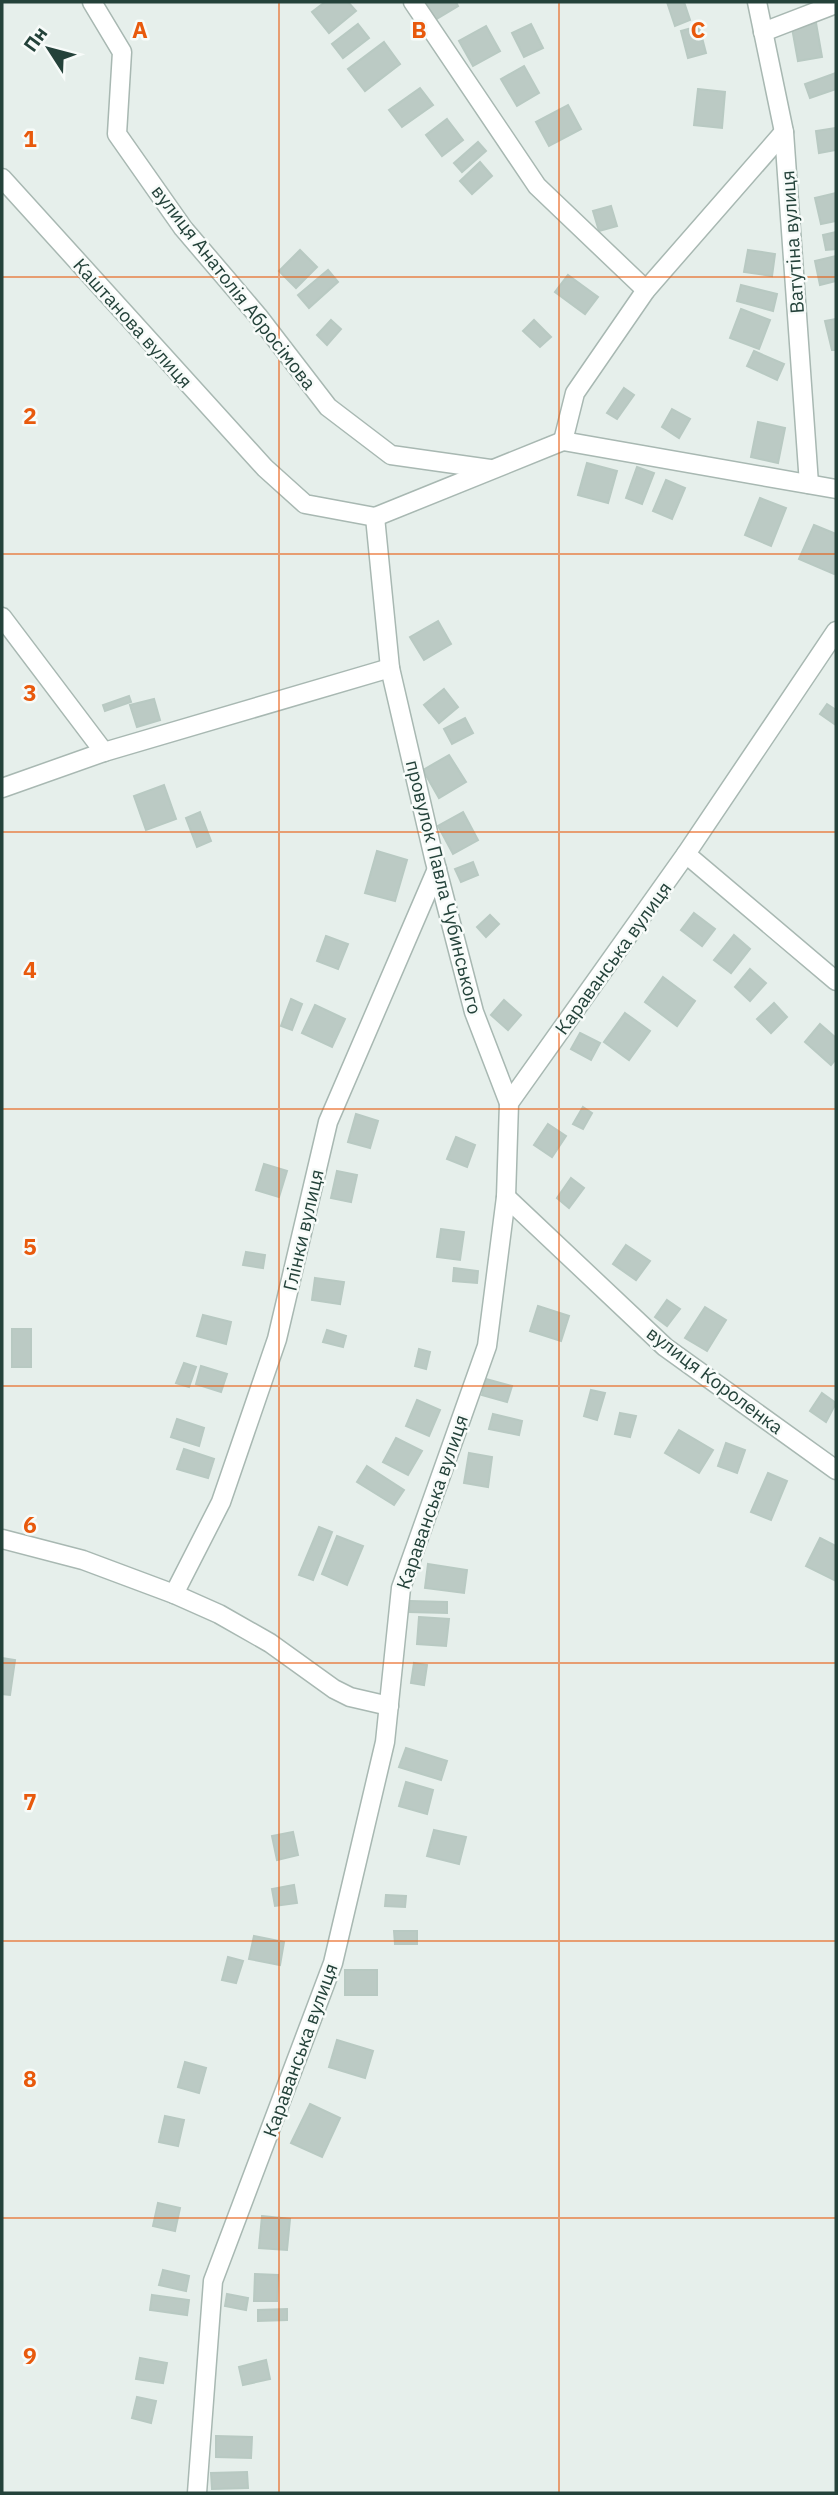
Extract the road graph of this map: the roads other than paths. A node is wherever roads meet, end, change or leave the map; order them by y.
1 (92, 2) edge
2 (413, 2) edge
3 (757, 2) edge
4 (836, 4) edge
5 (763, 32) junction
6 (784, 132) junction
7 (2, 178) edge
8 (646, 290) junction
9 (563, 441) junction
10 (492, 470) junction
11 (809, 484) junction
12 (836, 489) edge
13 (375, 517) junction
14 (2, 617) edge
15 (836, 631) edge
16 (390, 668) junction
17 (104, 752) junction
18 (2, 788) edge
19 (687, 855) junction
20 (437, 869) junction
21 (836, 981) edge
22 (509, 1103) junction
23 (506, 1197) junction
24 (836, 1470) edge
25 (2, 1539) edge
26 (174, 1594) junction
27 (389, 1706) junction
28 (197, 2493) edge

1 - 10 street, вулиця Анатолія Абросімова
2 - 8 street
3 - 5 street, Ватутіна вулиця
4 - 5 street
5 - 6 street, Ватутіна вулиця
6 - 8 street
6 - 11 street, Ватутіна вулиця
7 - 13 street, Каштанова вулиця
8 - 9 street
9 - 10 street
9 - 11 street
10 - 13 street
11 - 12 street
13 - 16 street, провулок Павла Чубинського
14 - 17 street
15 - 19 street, Караванська вулиця
16 - 17 street
16 - 20 street, провулок Павла Чубинського
17 - 18 street
19 - 21 street
19 - 22 street, Караванська вулиця
20 - 22 street, провулок Павла Чубинського
20 - 26 street, Глінки вулиця
22 - 23 street, Караванська вулиця
23 - 24 street, вулиця Короленка
23 - 27 street, Караванська вулиця
25 - 26 street
26 - 27 street
27 - 28 street, Караванська вулиця

